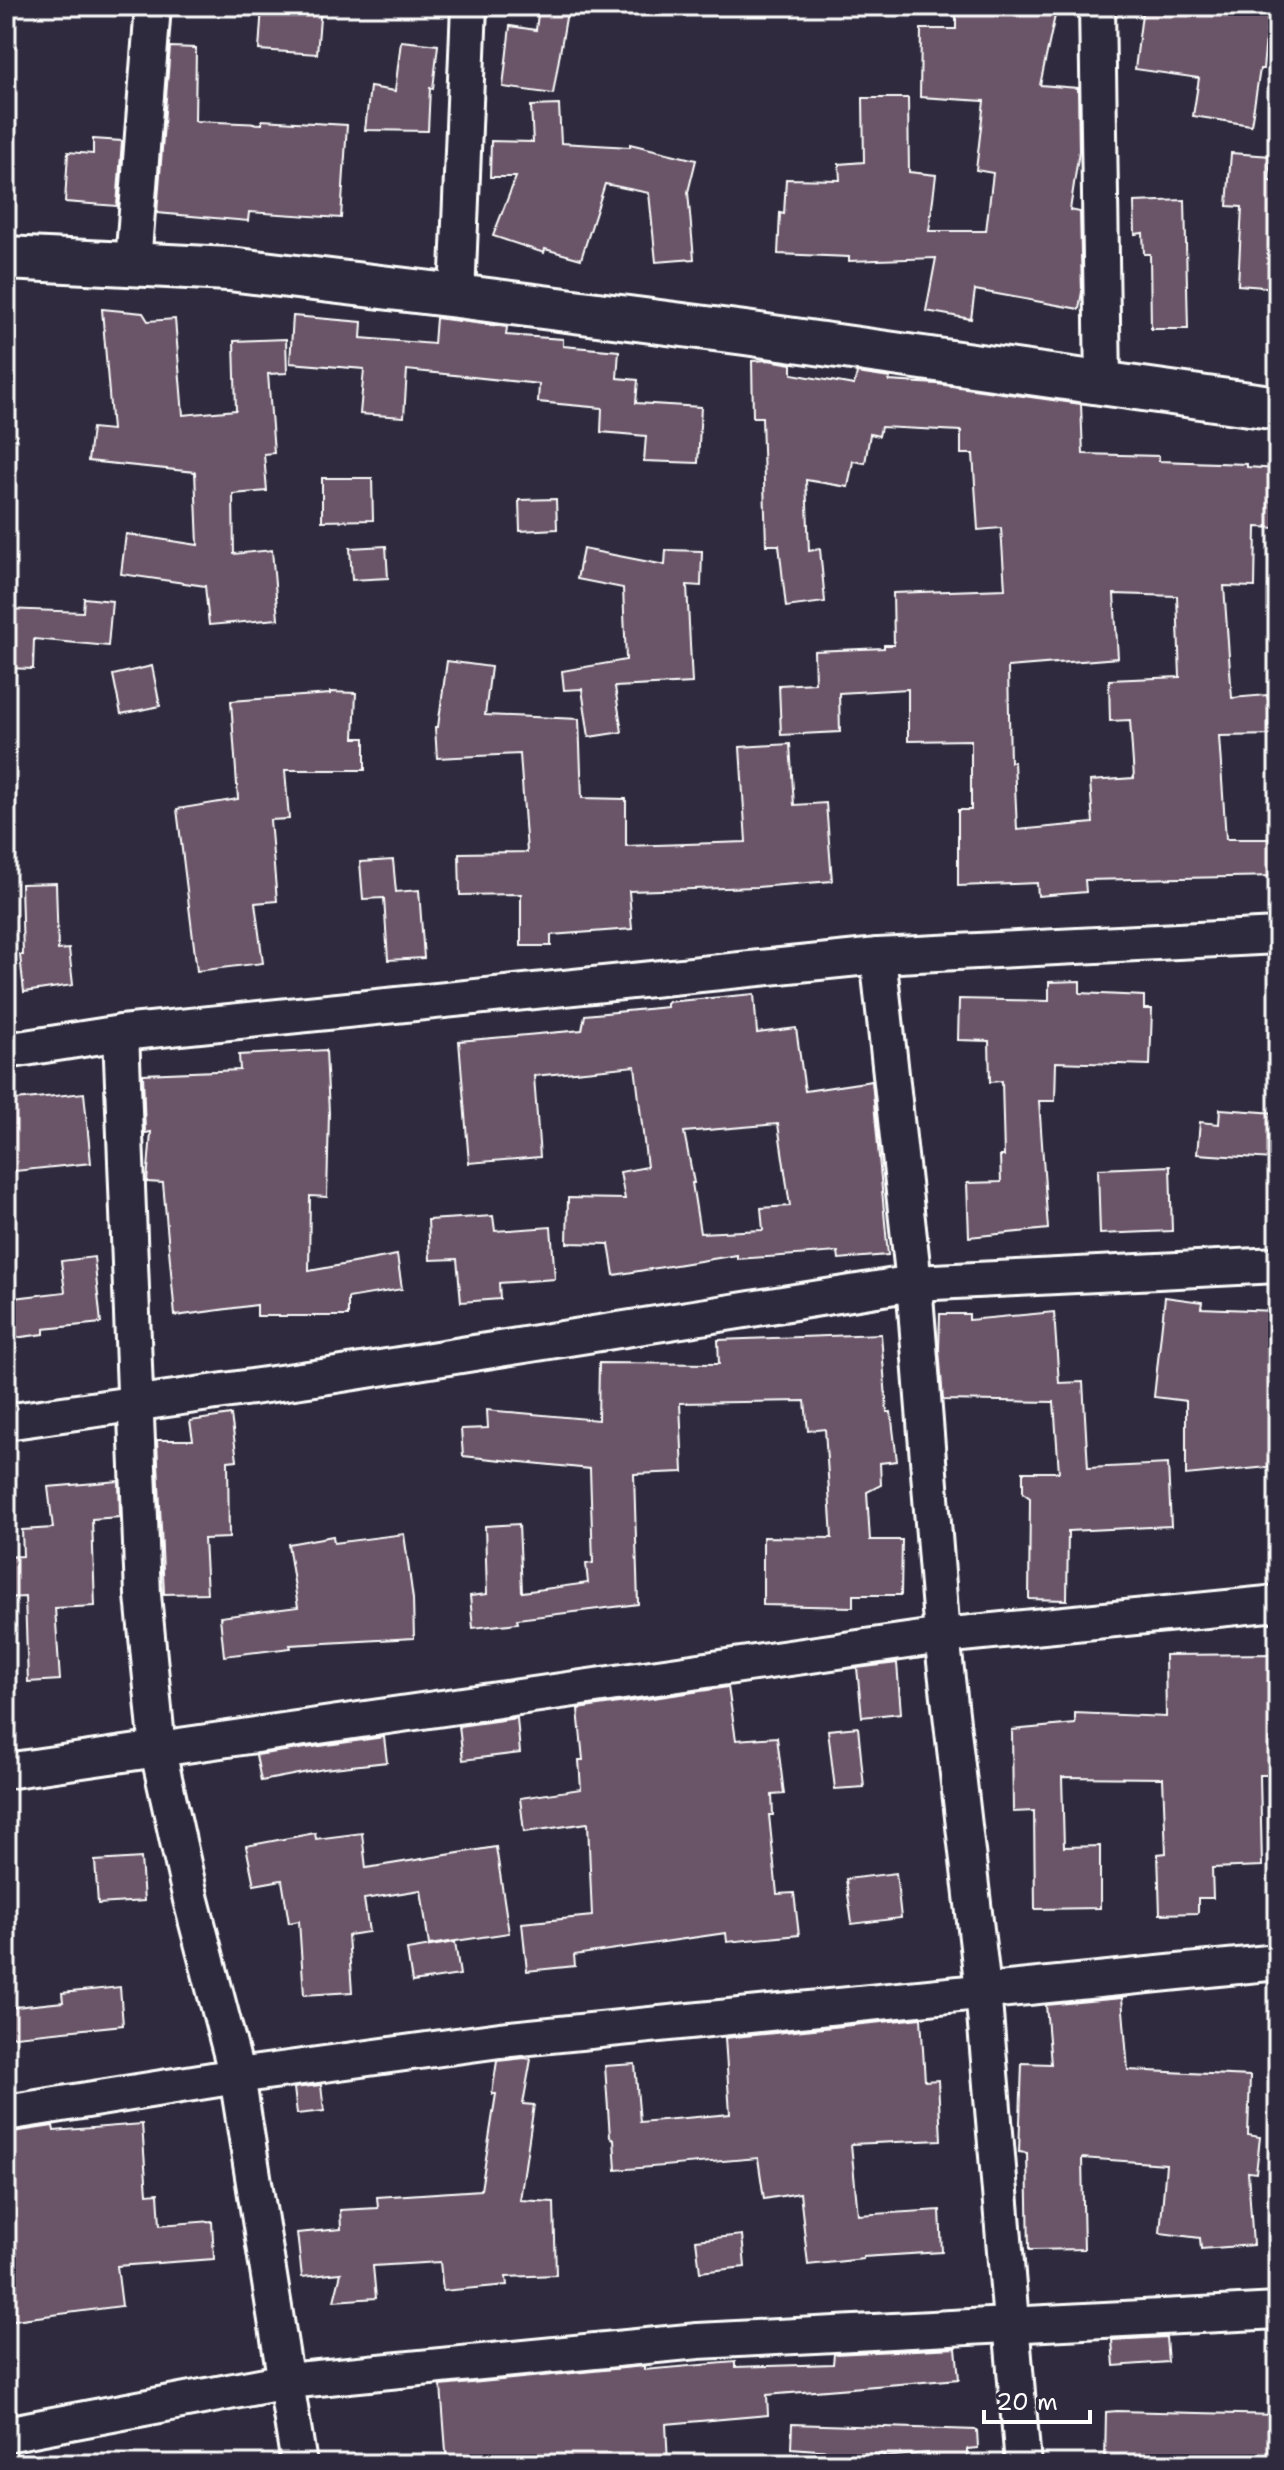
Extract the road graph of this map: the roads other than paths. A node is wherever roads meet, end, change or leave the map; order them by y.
1 (153, 6) edge
2 (469, 6) edge
3 (1097, 6) edge
4 (6, 258) edge
5 (133, 263) junction
6 (457, 296) junction
7 (1103, 383) junction
8 (1278, 408) edge
9 (1278, 936) edge
10 (878, 956) junction
11 (121, 1033) junction
12 (6, 1051) edge
13 (1278, 1265) edge
14 (914, 1283) junction
15 (134, 1403) junction
16 (6, 1422) edge
17 (1278, 1603) edge
18 (942, 1636) junction
19 (158, 1751) junction
20 (6, 1771) edge
21 (1278, 1962) edge
22 (983, 1990) junction
23 (237, 2076) junction
24 (6, 2113) edge
25 (1278, 2311) edge
26 (1012, 2325) junction
27 (287, 2381) junction
28 (6, 2434) edge
29 (299, 2464) edge
30 (1023, 2464) edge

1 - 5 street
2 - 6 street
3 - 7 street
4 - 5 street
5 - 6 street
6 - 7 street
7 - 8 street
9 - 10 street
10 - 11 street
10 - 14 street
11 - 12 street
11 - 15 street
13 - 14 street
14 - 15 street
14 - 18 street
15 - 16 street
15 - 19 street
17 - 18 street
18 - 19 street
18 - 22 street
19 - 20 street
19 - 23 street
21 - 22 street
22 - 23 street
22 - 26 street
23 - 24 street
23 - 27 street
25 - 26 street
26 - 27 street
26 - 30 street
27 - 28 street
27 - 29 street

